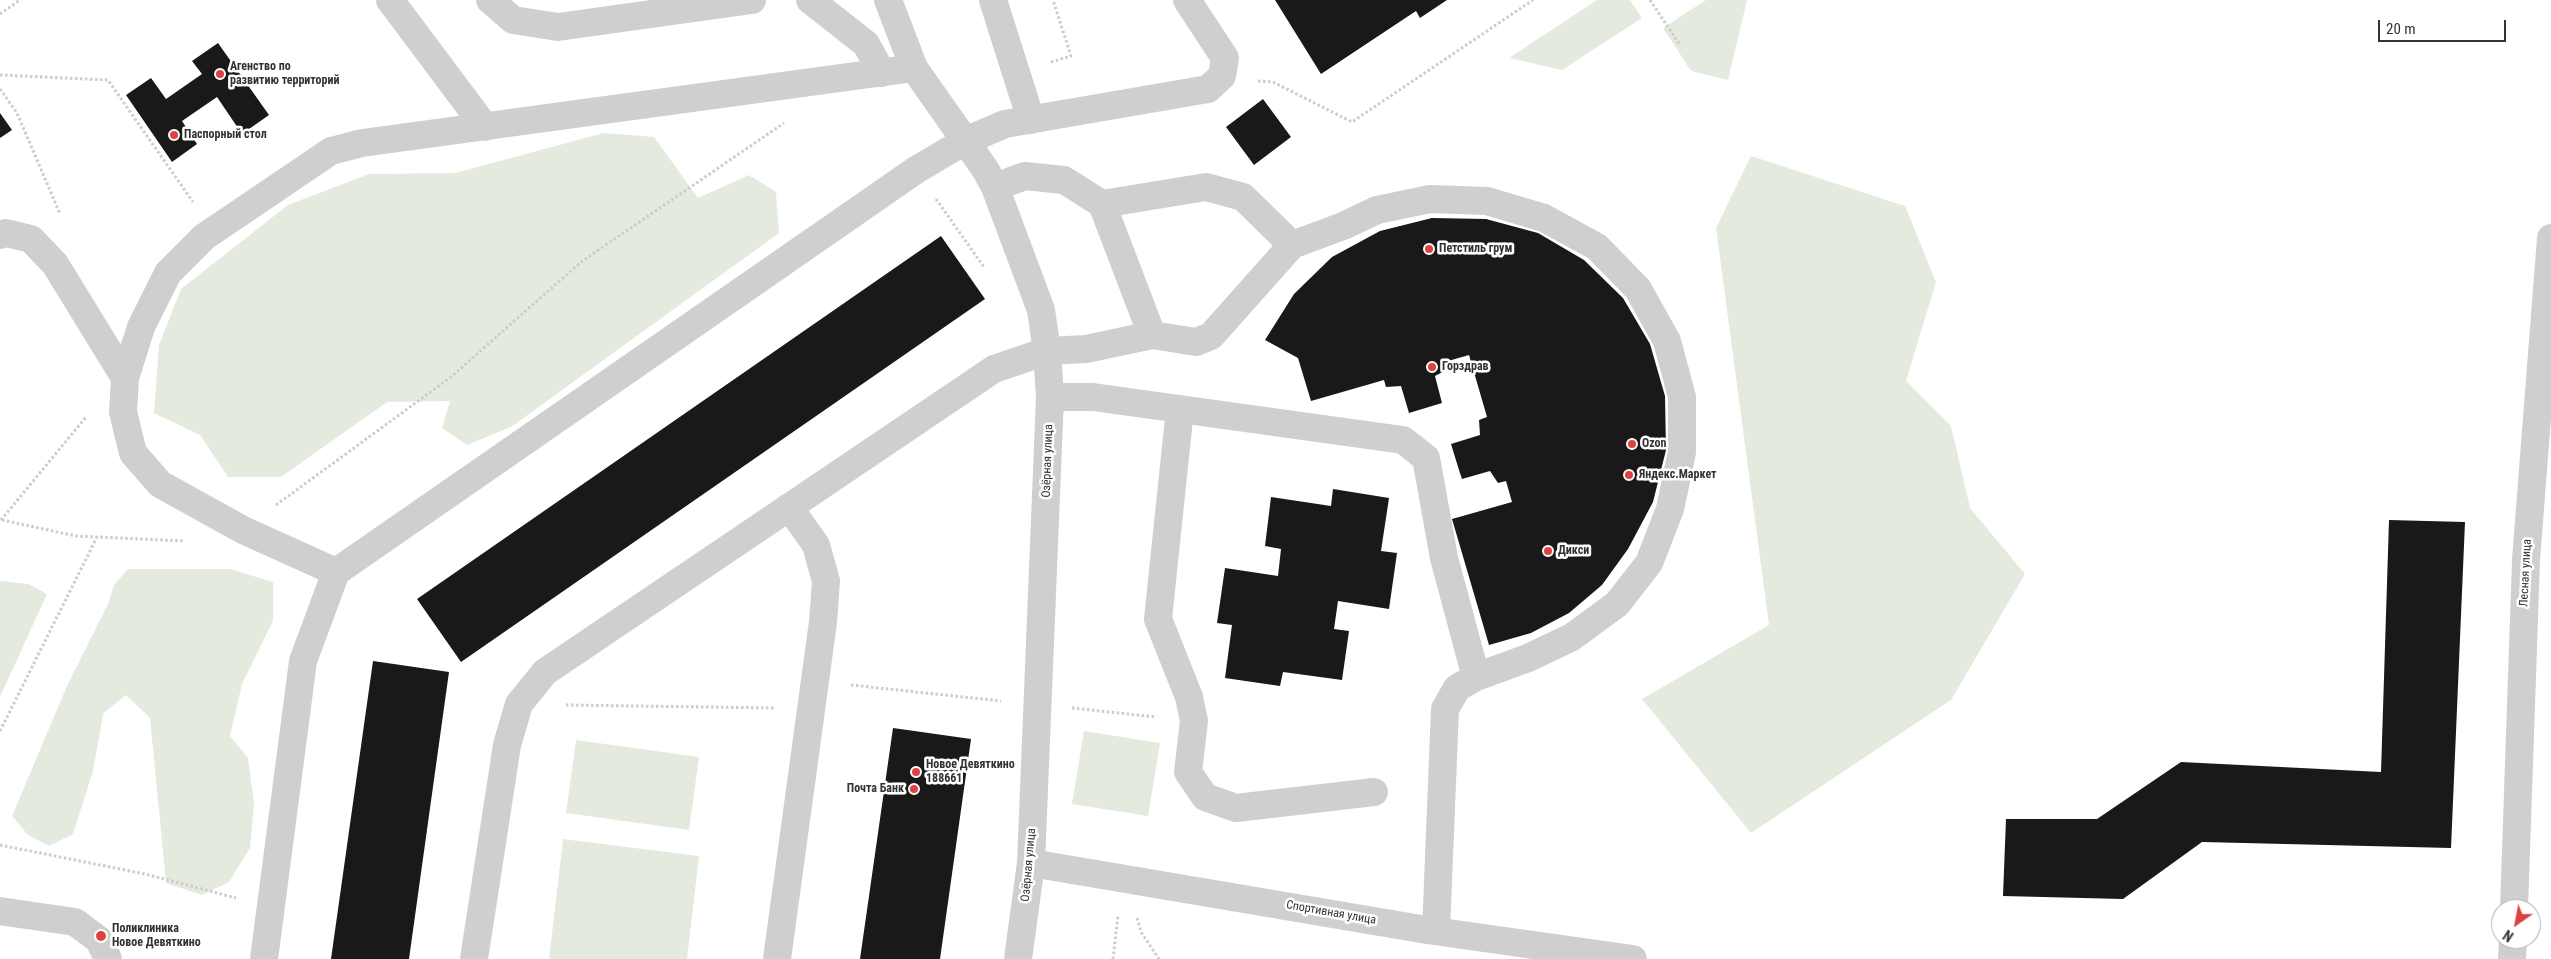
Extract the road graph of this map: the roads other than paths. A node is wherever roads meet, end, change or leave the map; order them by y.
1 (390, 0) edge
2 (490, 0) edge
3 (752, 0) edge
4 (810, 0) edge
5 (888, 0) edge
6 (993, 0) edge
7 (1187, 0) edge
8 (914, 68) junction
9 (882, 73) junction
10 (1031, 120) junction
11 (484, 127) junction
12 (965, 142) junction
13 (996, 187) junction
14 (1102, 204) junction
15 (0, 235) edge
16 (2551, 238) edge
17 (1292, 245) junction
18 (1152, 335) junction
19 (1047, 351) junction
20 (125, 378) junction
21 (1050, 397) junction
22 (1180, 409) junction
23 (789, 507) junction
24 (336, 572) junction
25 (1476, 677) junction
26 (1374, 792) dead end
27 (1031, 863) junction
28 (2514, 899) edge
29 (0, 911) edge
30 (1436, 931) junction
31 (108, 959) edge
32 (264, 959) edge
33 (474, 959) edge
34 (777, 959) edge
35 (1018, 959) edge
36 (1633, 959) edge

1 - 11 street
2 - 3 street
4 - 9 street
5 - 8 street, Озёрная улица
6 - 10 street
7 - 10 street
8 - 9 street
8 - 12 street, Озёрная улица
9 - 11 street
10 - 12 street
11 - 20 street
12 - 13 street, Озёрная улица
12 - 24 street
13 - 14 street
13 - 19 street, Озёрная улица
14 - 17 street
14 - 18 street
15 - 20 street
16 - 28 street, Лесная улица
17 - 18 street
17 - 25 street
18 - 19 street
19 - 21 street, Озёрная улица
19 - 23 street
20 - 24 street
21 - 22 street
21 - 27 street, Озёрная улица
22 - 25 street
22 - 26 street
23 - 33 street
23 - 34 street
24 - 32 street
25 - 30 street
27 - 30 street, Спортивная улица
27 - 35 street, Озёрная улица
29 - 31 street
30 - 36 street, Спортивная улица

